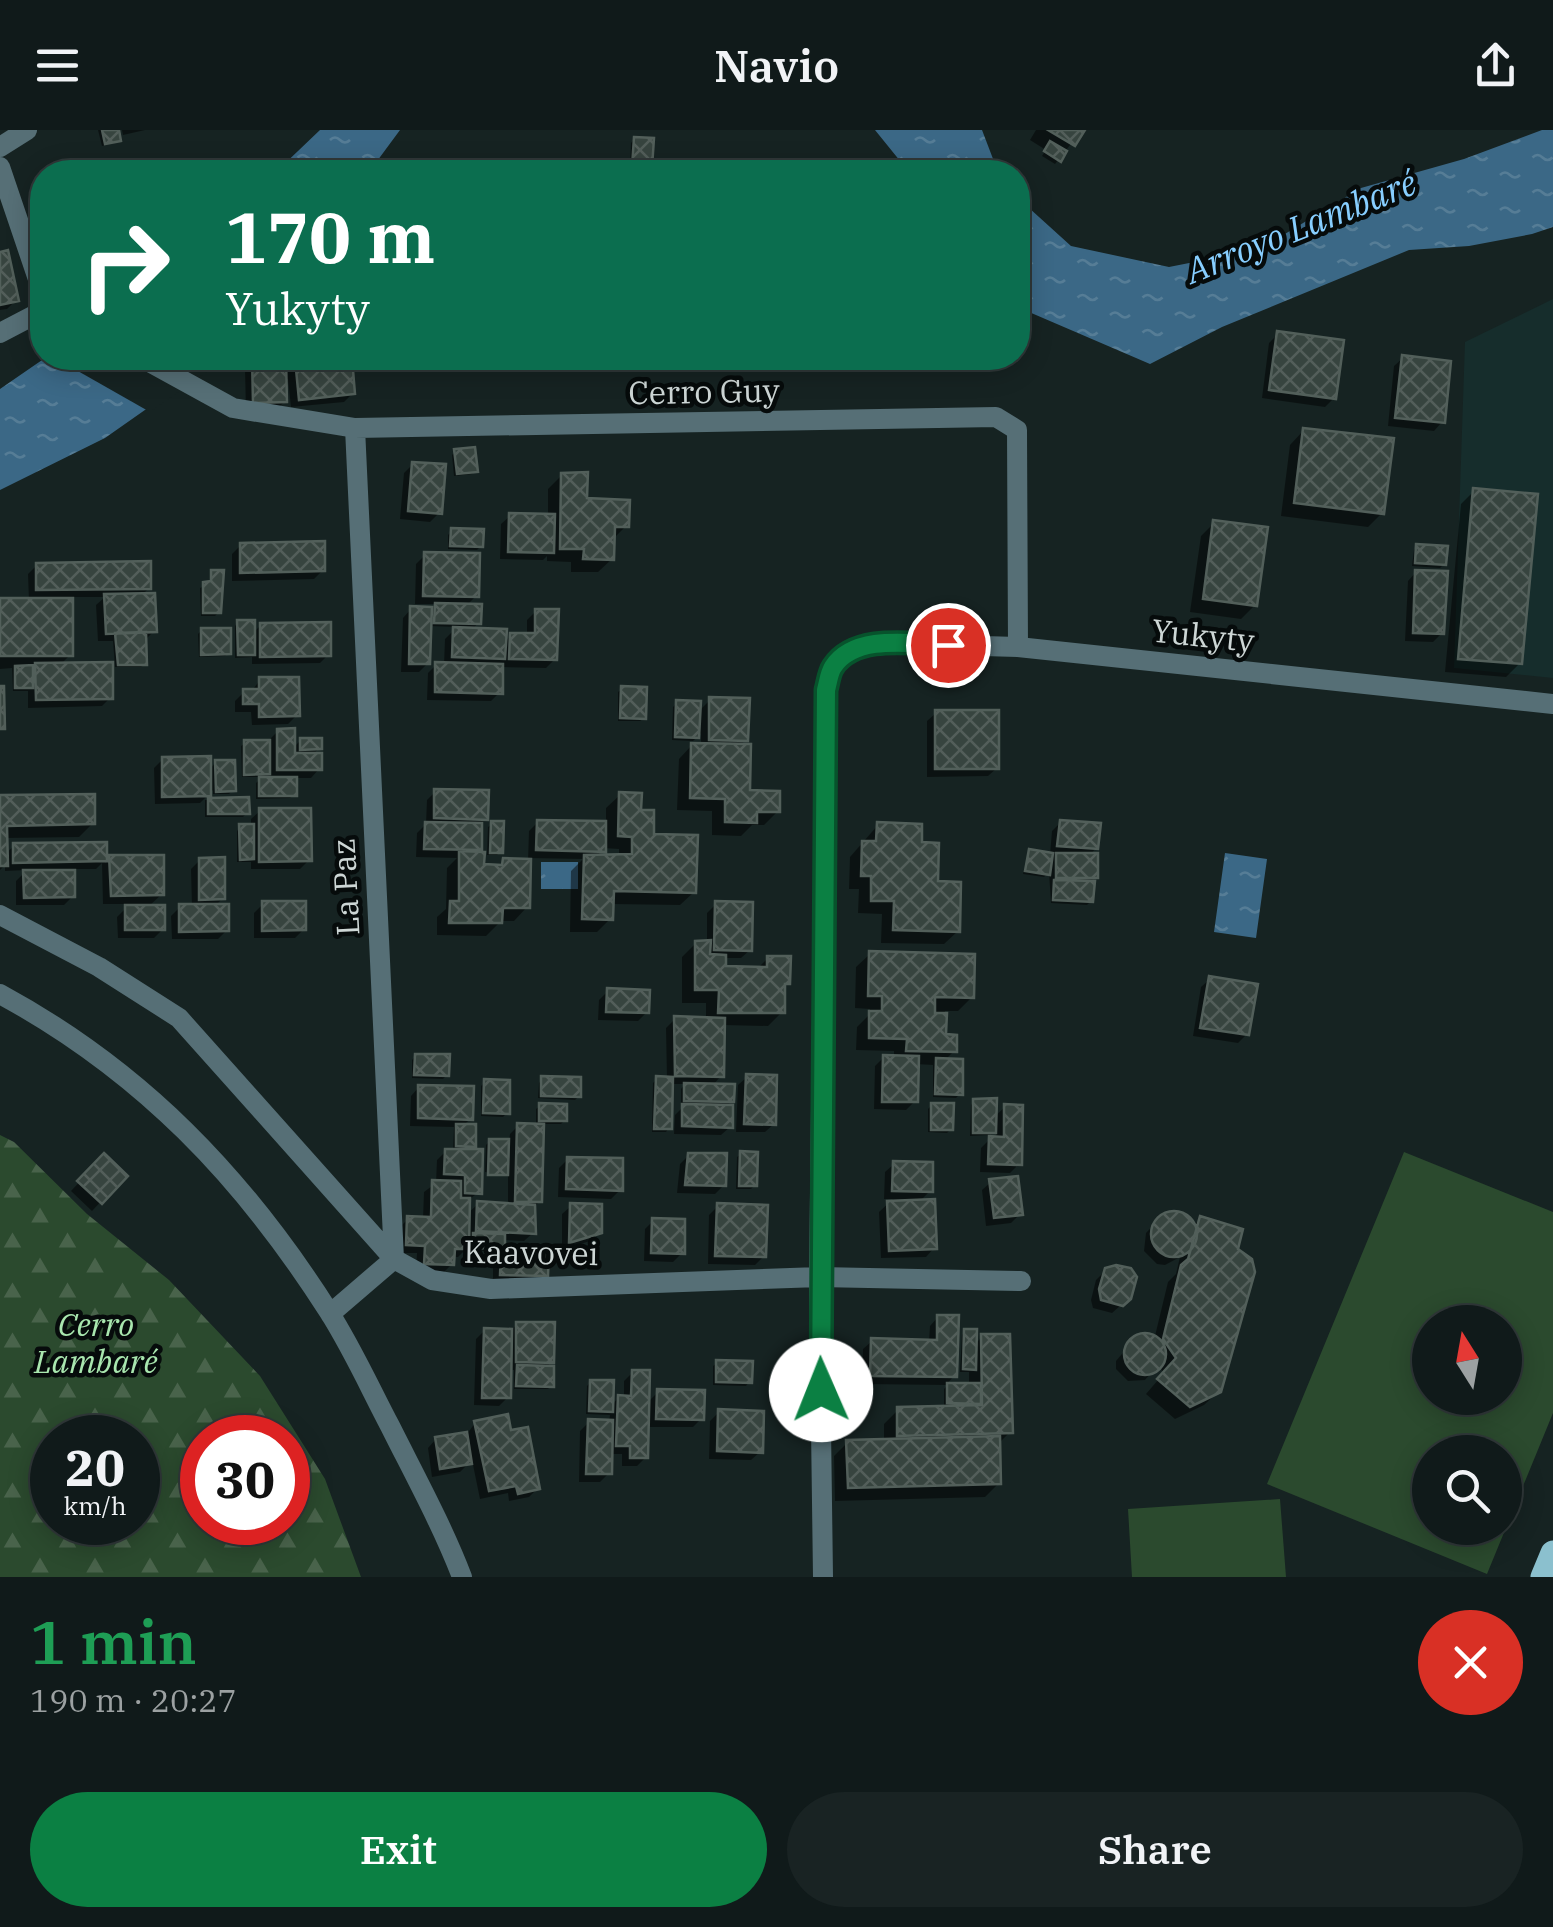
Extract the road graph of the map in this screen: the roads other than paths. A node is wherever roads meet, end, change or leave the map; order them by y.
1 (27, 130) edge
2 (0, 147) edge
3 (0, 167) edge
4 (30, 256) edge
5 (30, 317) edge
6 (0, 333) edge
7 (164, 370) edge
8 (355, 428) junction
9 (1018, 647) junction
10 (1553, 704) edge
11 (0, 915) edge
12 (0, 994) edge
13 (394, 1259) junction
14 (820, 1278) junction
15 (1021, 1281) dead end
16 (330, 1314) junction
17 (1553, 1553) edge
18 (462, 1577) edge
19 (823, 1577) edge
20 (1543, 1577) edge

1 - 2 street
3 - 4 street
5 - 6 street
7 - 8 street, Cerro Guy
8 - 9 street, Cerro Guy
8 - 13 street, La Paz
9 - 10 street, Yukyty
9 - 14 street, Yukyty
11 - 13 street, Kaavovei
12 - 16 street
13 - 14 street, Kaavovei
13 - 16 street
14 - 15 street, Kaavovei
14 - 19 street
16 - 18 street
17 - 20 main road

